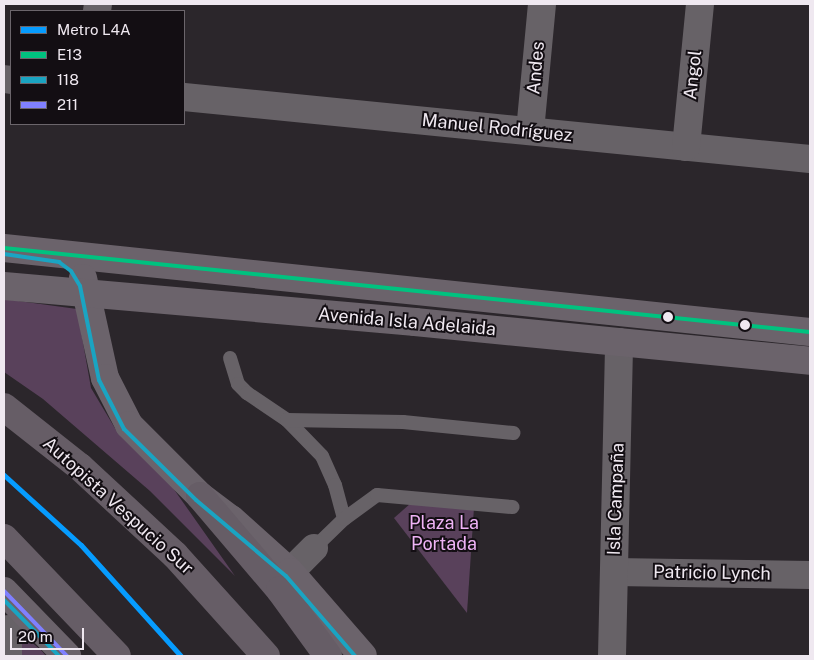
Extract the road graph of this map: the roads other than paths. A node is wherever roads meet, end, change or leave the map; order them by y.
1 (542, 4) edge
2 (700, 4) edge
3 (185, 97) edge
4 (530, 131) junction
5 (686, 147) junction
6 (810, 159) edge
7 (4, 248) edge
8 (61, 256) junction
9 (4, 286) edge
10 (88, 295) junction
11 (810, 332) edge
12 (619, 342) junction
13 (230, 358) dead end
14 (810, 361) edge
15 (4, 407) edge
16 (287, 420) junction
17 (513, 433) dead end
18 (200, 496) junction
19 (512, 507) dead end
20 (344, 519) junction
21 (4, 538) edge
22 (314, 548) joint
23 (290, 572) junction
24 (614, 572) junction
25 (810, 575) edge
26 (4, 591) edge
27 (8, 629) dead end
28 (8, 656) edge
29 (67, 656) edge
30 (117, 656) edge
31 (266, 656) edge
32 (328, 656) edge
33 (363, 656) edge
34 (612, 656) edge

1 - 4 street, Andes
2 - 5 street, Angol
3 - 4 street, Manuel Rodríguez
4 - 5 street, Manuel Rodríguez
5 - 6 street, Manuel Rodríguez
7 - 8 main road
8 - 10 main road
8 - 11 main road
9 - 10 main road, Avenida Isla Adelaida
10 - 12 main road, Avenida Isla Adelaida
10 - 18 main road
12 - 14 main road, Avenida Isla Adelaida
12 - 24 street, Isla Campaña
13 - 16 lane
15 - 31 highway, Autopista Vespucio Sur
16 - 17 lane
16 - 20 lane
18 - 23 main road
18 - 32 highway
19 - 20 lane
20 - 22 lane
21 - 30 highway
22 - 23 street
23 - 33 main road
24 - 25 street, Patricio Lynch
24 - 34 street, Isla Campaña
26 - 29 main road
27 - 28 street

